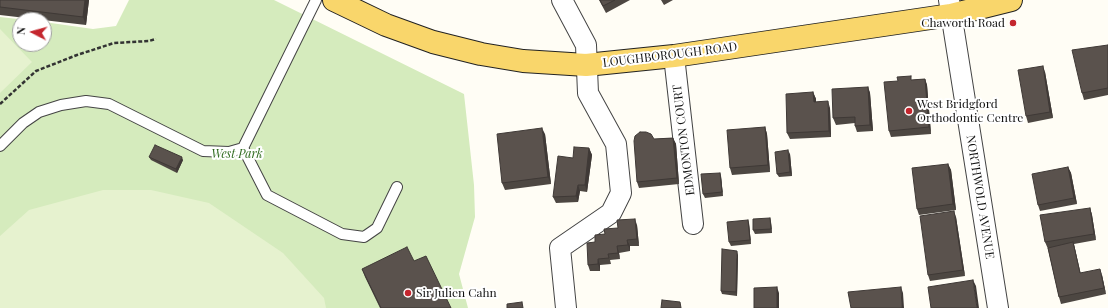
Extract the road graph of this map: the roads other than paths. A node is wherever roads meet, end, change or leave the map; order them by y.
1 (316, 0) edge
2 (334, 0) edge
3 (562, 0) edge
4 (1012, 0) edge
5 (950, 7) edge
6 (674, 56) junction
7 (586, 65) junction
8 (0, 146) edge
9 (243, 148) junction
10 (396, 187) dead end
11 (693, 224) dead end
12 (566, 308) edge
13 (998, 308) edge

1 - 9 lane
2 - 7 main road, LOUGHBOROUGH ROAD
3 - 7 street
4 - 5 main road, LOUGHBOROUGH ROAD
5 - 6 main road, LOUGHBOROUGH ROAD
5 - 13 street, NORTHWOLD AVENUE
6 - 7 main road, LOUGHBOROUGH ROAD
6 - 11 street, EDMONTON COURT
7 - 12 street
8 - 9 lane
9 - 10 lane

